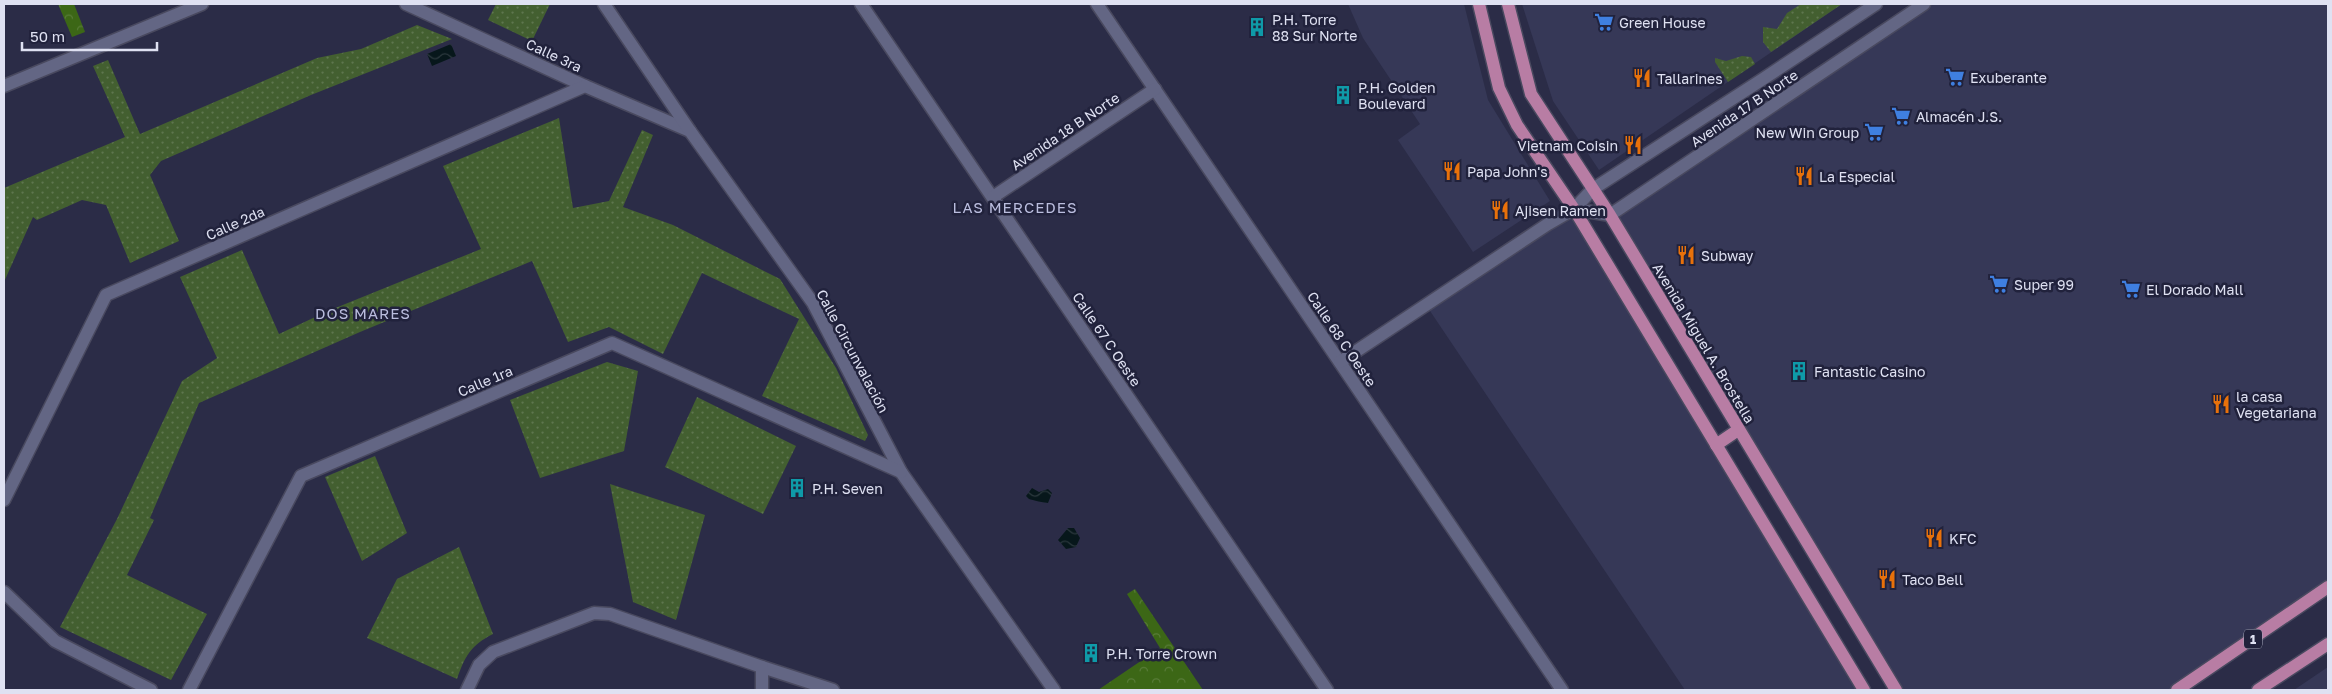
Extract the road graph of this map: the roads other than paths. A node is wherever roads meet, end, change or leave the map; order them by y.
1 (202, 4) edge
2 (406, 4) edge
3 (604, 4) edge
4 (861, 4) edge
5 (1097, 4) edge
6 (1479, 4) edge
7 (1508, 4) edge
8 (1876, 4) edge
9 (1924, 4) edge
10 (4, 86) edge
11 (585, 86) junction
12 (1155, 89) junction
13 (690, 131) junction
14 (1593, 189) junction
15 (993, 198) junction
16 (1574, 209) junction
17 (1610, 215) junction
18 (1340, 362) junction
19 (1738, 430) junction
20 (1716, 445) junction
21 (901, 472) junction
22 (4, 500) edge
23 (2328, 587) edge
24 (4, 592) edge
25 (2328, 644) edge
26 (762, 667) junction
27 (151, 690) edge
28 (189, 690) edge
29 (467, 690) edge
30 (762, 690) edge
31 (833, 690) edge
32 (1054, 690) edge
33 (1327, 690) edge
34 (1562, 690) edge
35 (1864, 690) edge
36 (1896, 690) edge
37 (2177, 690) edge
38 (2258, 690) edge

1 - 10 street
2 - 11 street, Calle 3ra
3 - 13 street, Calle Circunvalación
4 - 15 street, Calle 67 C Oeste
5 - 12 street, Calle 68 C Oeste
6 - 16 main road
7 - 14 main road, Avenida Miguel A. Brostella
8 - 14 street, Avenida 17 B Norte
9 - 17 street, Avenida 17 B Norte
11 - 13 street, Calle 3ra
11 - 22 street, Calle 2da
12 - 15 street, Avenida 18 B Norte
12 - 18 street, Calle 68 C Oeste
13 - 21 street, Calle Circunvalación
14 - 16 street, Avenida 17 B Norte
14 - 17 main road, Avenida Miguel A. Brostella
15 - 33 street, Calle 67 C Oeste
16 - 17 street
16 - 18 street, Avenida 17 B Norte
16 - 20 main road
17 - 19 main road, Avenida Miguel A. Brostella
18 - 34 street, Calle 68 C Oeste
19 - 20 main road
19 - 36 main road, Avenida Miguel A. Brostella
20 - 35 main road
21 - 28 street, Calle 1ra
21 - 32 street, Calle Circunvalación
23 - 37 main road, 1
24 - 27 street
25 - 38 main road
26 - 29 street
26 - 30 street
26 - 31 street

